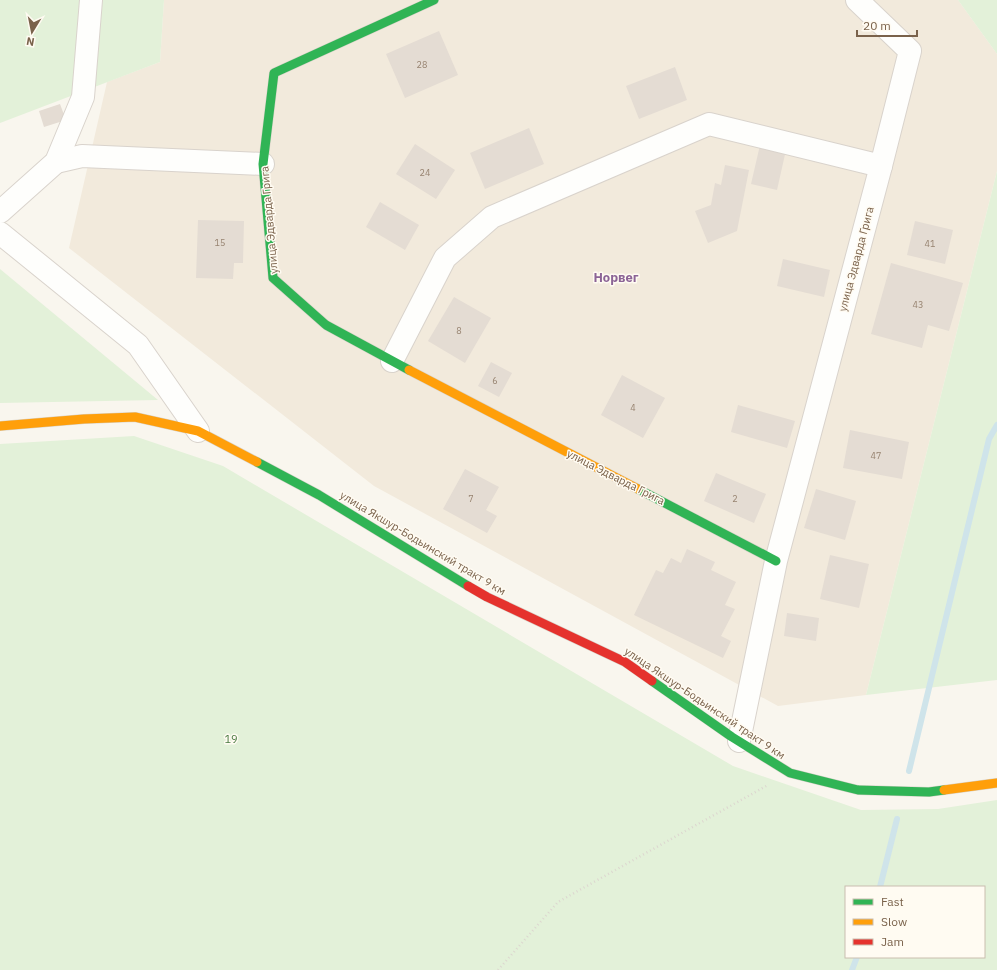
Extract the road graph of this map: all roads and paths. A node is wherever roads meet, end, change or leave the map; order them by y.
1 (92, 0) edge
2 (434, 0) edge
3 (857, 0) edge
4 (56, 162) junction
5 (263, 164) junction
6 (881, 166) junction
7 (0, 212) edge
8 (0, 233) edge
9 (392, 361) junction
10 (0, 426) edge
11 (198, 431) junction
12 (776, 561) junction
13 (739, 741) junction
14 (790, 773) junction
15 (997, 782) edge
16 (498, 970) edge

1 - 4 street
2 - 5 street, улица Эдварда Грига
3 - 6 street, улица Эдварда Грига
4 - 5 street
4 - 7 street
5 - 9 street, улица Эдварда Грига
6 - 9 street
6 - 12 street, улица Эдварда Грига
8 - 11 street
9 - 12 street, улица Эдварда Грига
10 - 11 street, улица Якшур-Бодьинский тракт 9 км
11 - 13 street, улица Якшур-Бодьинский тракт 9 км
12 - 13 street
13 - 14 street, улица Якшур-Бодьинский тракт 9 км
14 - 15 street, улица Якшур-Бодьинский тракт 9 км
14 - 16 path

